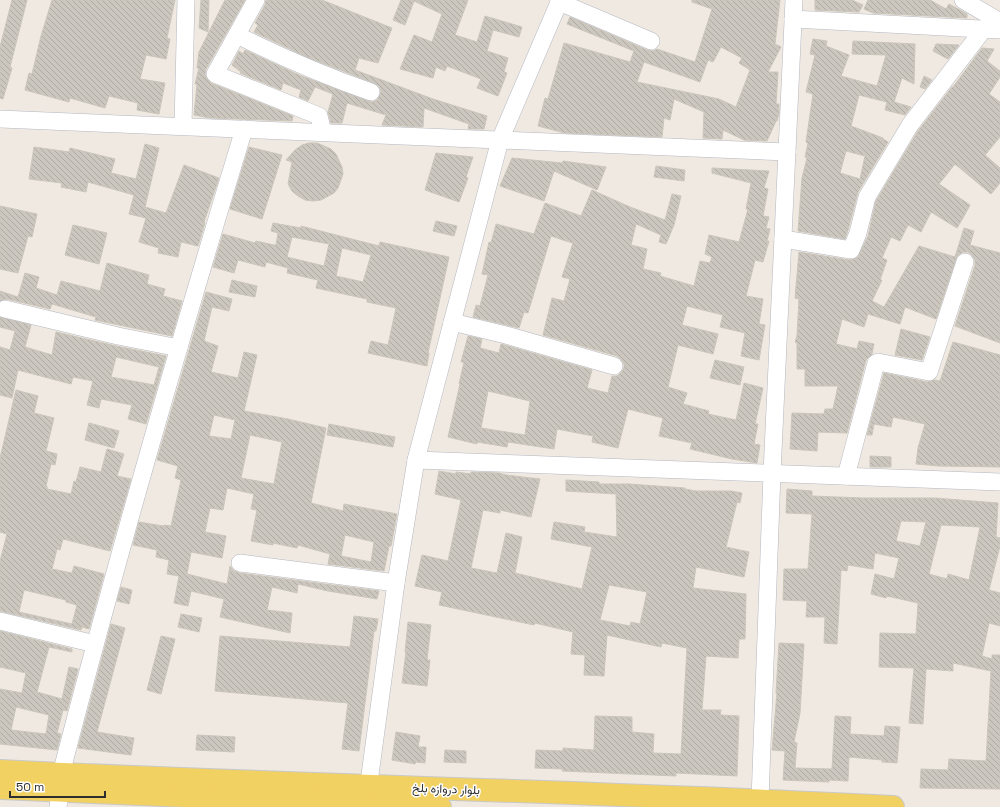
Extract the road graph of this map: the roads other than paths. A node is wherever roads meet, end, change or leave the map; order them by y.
1 (186, 0) edge
2 (256, 0) edge
3 (794, 0) edge
4 (963, 0) edge
5 (560, 1) edge
6 (793, 19) junction
7 (1000, 22) edge
8 (983, 30) junction
9 (1000, 30) edge
10 (237, 35) junction
11 (651, 40) dead end
12 (371, 92) dead end
13 (0, 119) edge
14 (183, 126) junction
15 (244, 129) junction
16 (323, 132) junction
17 (500, 140) junction
18 (787, 152) junction
19 (783, 239) junction
20 (965, 262) dead end
21 (5, 309) dead end
22 (452, 322) junction
23 (179, 348) junction
24 (614, 366) dead end
25 (416, 460) junction
26 (772, 473) junction
27 (846, 476) junction
28 (1000, 482) edge
29 (240, 563) dead end
30 (396, 583) junction
31 (0, 621) edge
32 (95, 644) junction
33 (0, 770) edge
34 (0, 788) edge
35 (60, 790) edge
36 (367, 799) edge
37 (760, 800) junction
38 (440, 807) edge
39 (893, 807) edge

1 - 14 street
2 - 10 street
3 - 6 street
4 - 7 street
5 - 11 street
5 - 17 street
6 - 8 street
6 - 18 street
8 - 9 street
8 - 19 street
10 - 12 street
10 - 16 street
13 - 14 street
14 - 15 street
15 - 16 street
15 - 23 street
16 - 17 street
17 - 18 street
17 - 22 street
18 - 19 street
19 - 26 street
20 - 27 street
21 - 23 street
22 - 24 street
22 - 25 street
23 - 32 street
25 - 26 street
25 - 30 street
26 - 27 street
26 - 37 street
27 - 28 street
29 - 30 street
30 - 36 street
31 - 32 street
32 - 35 street
33 - 35 main road, بلوار دروازه بلخ
34 - 35 main road, بلوار دروازه بلخ
35 - 36 main road, بلوار دروازه بلخ
36 - 37 main road, بلوار دروازه بلخ
36 - 38 main road, بلوار دروازه بلخ
37 - 39 main road, بلوار دروازه بلخ

